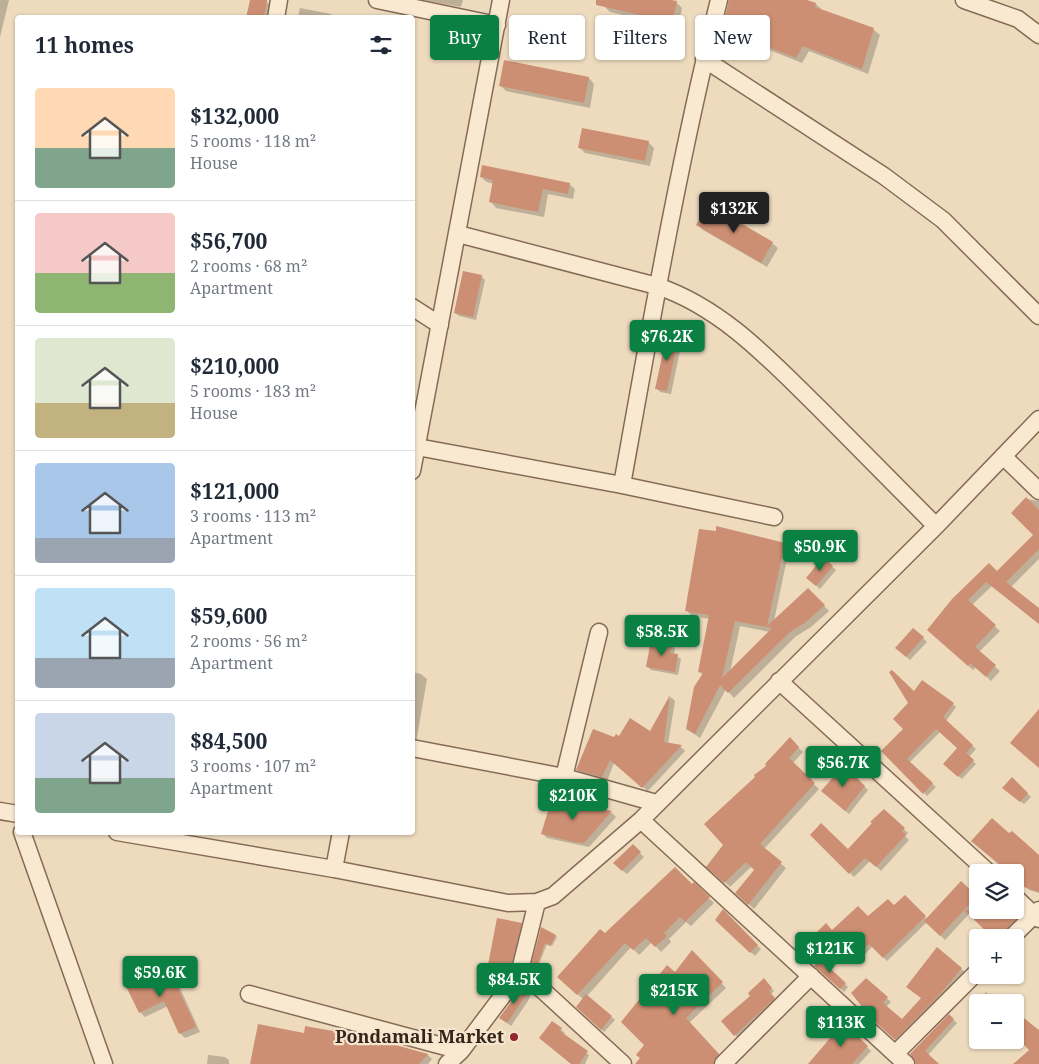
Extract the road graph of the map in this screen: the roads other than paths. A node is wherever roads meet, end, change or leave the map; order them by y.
1 (279, 0) edge
2 (377, 0) edge
3 (501, 0) edge
4 (718, 0) edge
5 (964, 0) edge
6 (276, 15) edge
7 (452, 15) edge
8 (498, 15) edge
9 (714, 15) edge
10 (1039, 35) edge
11 (490, 60) edge
12 (704, 60) edge
13 (706, 60) edge
14 (458, 234) junction
15 (657, 286) junction
16 (415, 309) edge
17 (1039, 316) edge
18 (440, 325) junction
19 (1039, 419) edge
20 (417, 447) junction
21 (415, 456) edge
22 (1003, 456) junction
23 (622, 485) junction
24 (1039, 491) edge
25 (774, 517) dead end
26 (936, 526) junction
27 (599, 632) dead end
28 (779, 681) junction
29 (415, 749) edge
30 (564, 776) junction
31 (656, 803) junction
32 (641, 820) junction
33 (23, 835) edge
34 (138, 835) edge
35 (340, 835) edge
36 (979, 864) edge
37 (334, 869) junction
38 (537, 902) junction
39 (1024, 904) edge
40 (1037, 914) edge
41 (1021, 929) edge
42 (519, 974) junction
43 (811, 976) junction
44 (969, 981) edge
45 (249, 994) dead end
46 (461, 1051) junction
47 (900, 1059) edge
48 (104, 1064) edge
49 (447, 1064) edge
50 (623, 1064) edge
51 (723, 1064) edge

1 - 6 street
2 - 7 street
3 - 8 street
4 - 9 street
5 - 10 street
11 - 14 street
12 - 15 street
13 - 17 street
14 - 15 street
14 - 18 street
15 - 23 street
15 - 26 street
16 - 18 street
18 - 20 street
19 - 22 street
20 - 21 street
20 - 23 street
22 - 24 street
22 - 26 street
23 - 25 street
26 - 28 street
27 - 30 street
28 - 31 street
28 - 36 street
29 - 30 street
30 - 31 street
31 - 32 street
32 - 38 street
32 - 43 street
33 - 48 street
34 - 37 street
35 - 37 street
37 - 38 street
38 - 42 street
39 - 40 street
40 - 41 street
42 - 46 street
42 - 50 street
43 - 47 street
43 - 51 street
44 - 47 street
45 - 46 street
46 - 49 street

